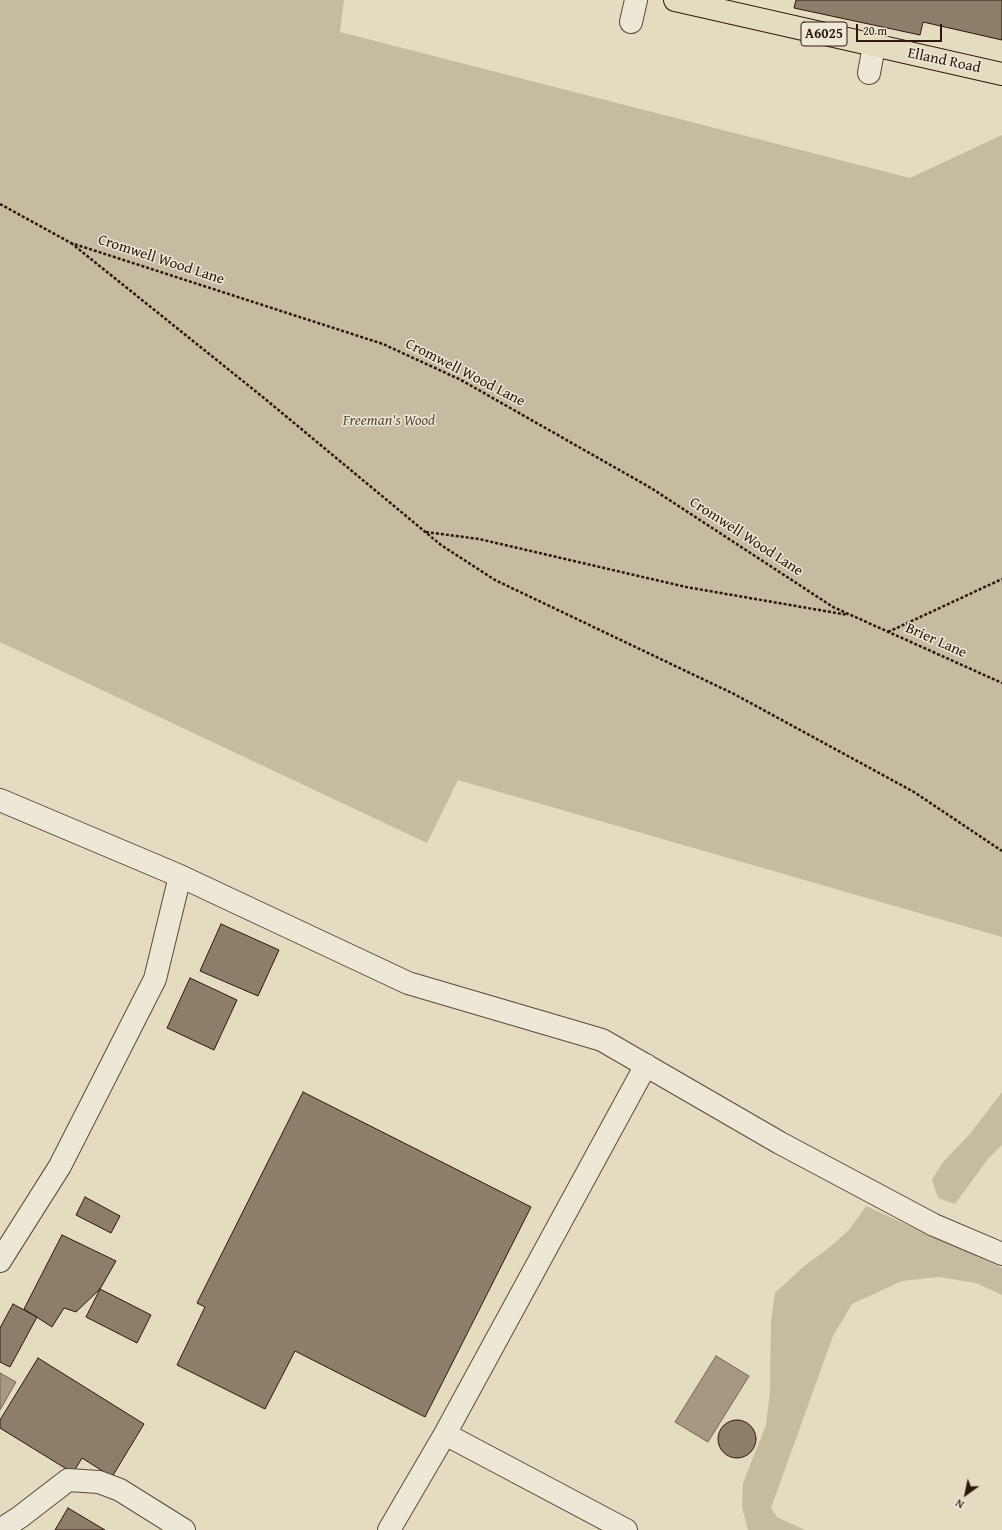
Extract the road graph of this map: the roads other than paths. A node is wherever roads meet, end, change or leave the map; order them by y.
1 (636, 0) edge
2 (675, 0) edge
3 (631, 22) dead end
4 (874, 46) junction
5 (869, 73) dead end
6 (1002, 74) edge
7 (0, 801) edge
8 (180, 876) junction
9 (646, 1065) junction
10 (1002, 1254) edge
11 (0, 1261) edge
12 (446, 1434) junction
13 (0, 1530) edge
14 (184, 1530) edge
15 (389, 1530) edge
16 (626, 1530) edge

1 - 3 lane
2 - 4 main road, Elland Road / A6025
4 - 5 lane
4 - 6 main road, Elland Road / A6025
7 - 8 lane
8 - 9 lane
8 - 11 lane
9 - 10 lane
9 - 12 lane
12 - 15 lane
12 - 16 lane
13 - 14 lane

